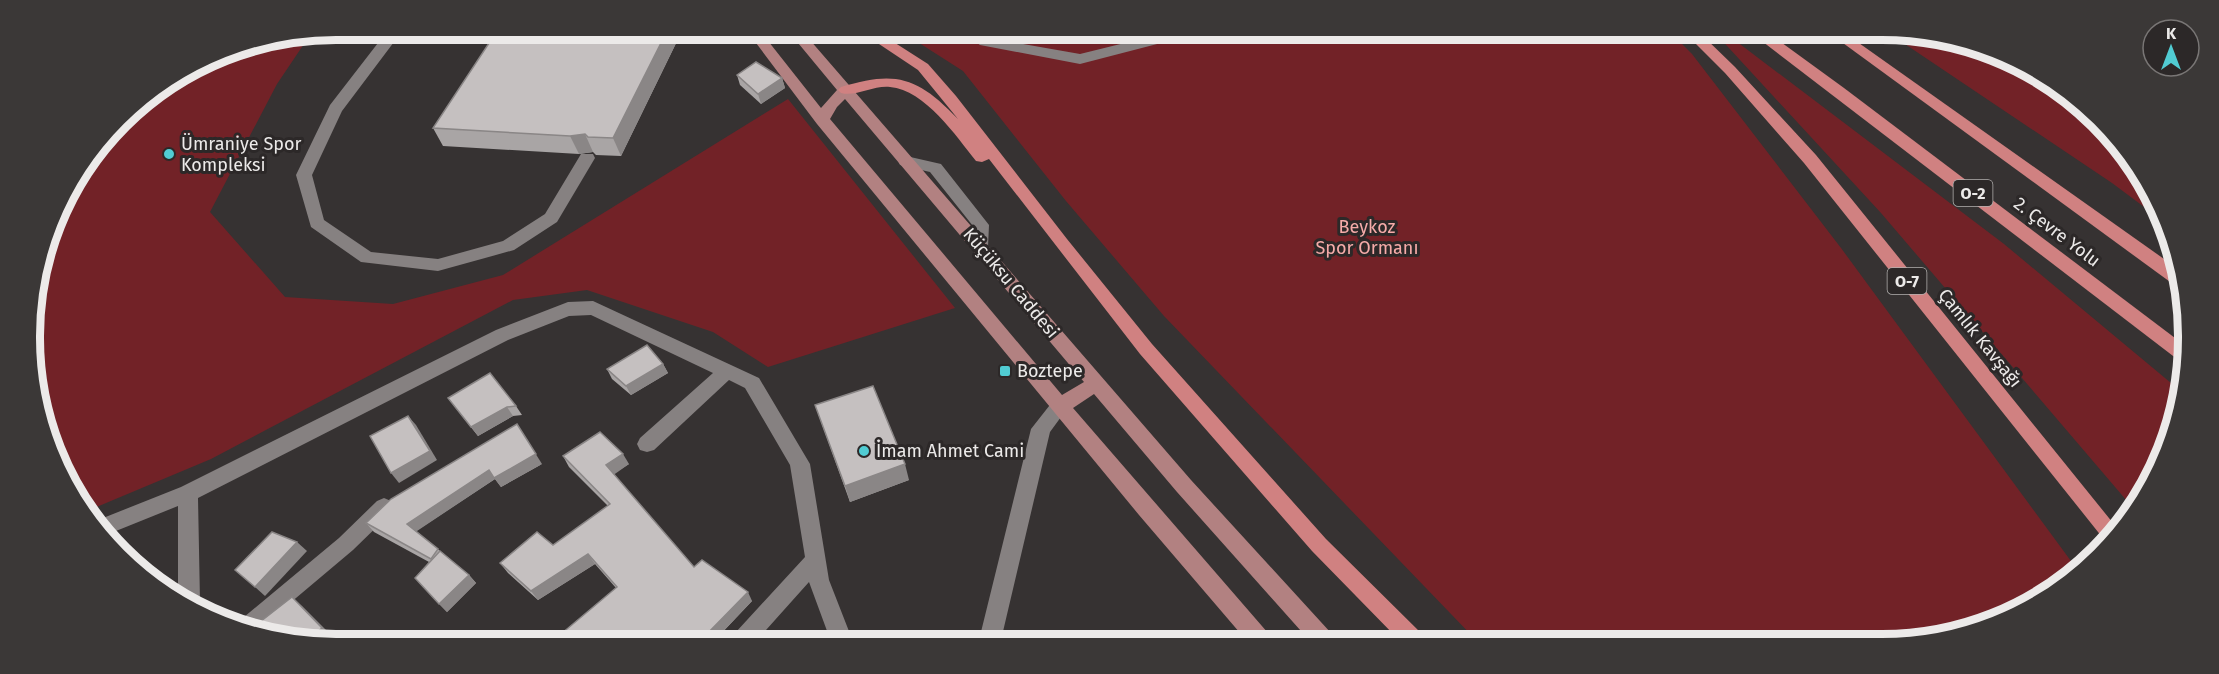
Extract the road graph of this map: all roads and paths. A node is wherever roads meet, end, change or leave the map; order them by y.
1 (388, 40) edge
2 (759, 40) edge
3 (803, 40) edge
4 (881, 40) edge
5 (982, 40) edge
6 (1156, 40) edge
7 (1699, 40) edge
8 (1768, 40) edge
9 (1846, 40) edge
10 (846, 90) junction
11 (822, 120) junction
12 (587, 158) edge
13 (1060, 243) junction
14 (2172, 274) edge
15 (2178, 350) edge
16 (727, 371) junction
17 (1096, 383) junction
18 (1060, 406) junction
19 (647, 444) dead end
20 (188, 493) junction
21 (402, 494) edge
22 (109, 525) edge
23 (2107, 530) edge
24 (815, 561) junction
25 (189, 594) edge
26 (253, 621) edge
27 (749, 634) edge
28 (840, 634) edge
29 (991, 634) edge
30 (1255, 634) edge
31 (1318, 634) edge
32 (1407, 634) edge

1 - 12 street
2 - 11 main road
3 - 10 main road, Küçüksu Caddesi
4 - 13 highway
5 - 6 street
7 - 23 highway, Çamlık Kavşağı / O-7
8 - 15 highway, 2. Çevre Yolu / O-2
9 - 14 highway, 2. Çevre Yolu
10 - 11 main road
10 - 13 highway
10 - 17 main road, Küçüksu Caddesi
11 - 18 main road
13 - 32 highway
16 - 19 street
16 - 20 street
16 - 24 street
17 - 18 main road
17 - 31 main road, Küçüksu Caddesi
18 - 29 street
18 - 30 main road
20 - 22 street
20 - 25 street
21 - 26 street
24 - 27 street
24 - 28 street

